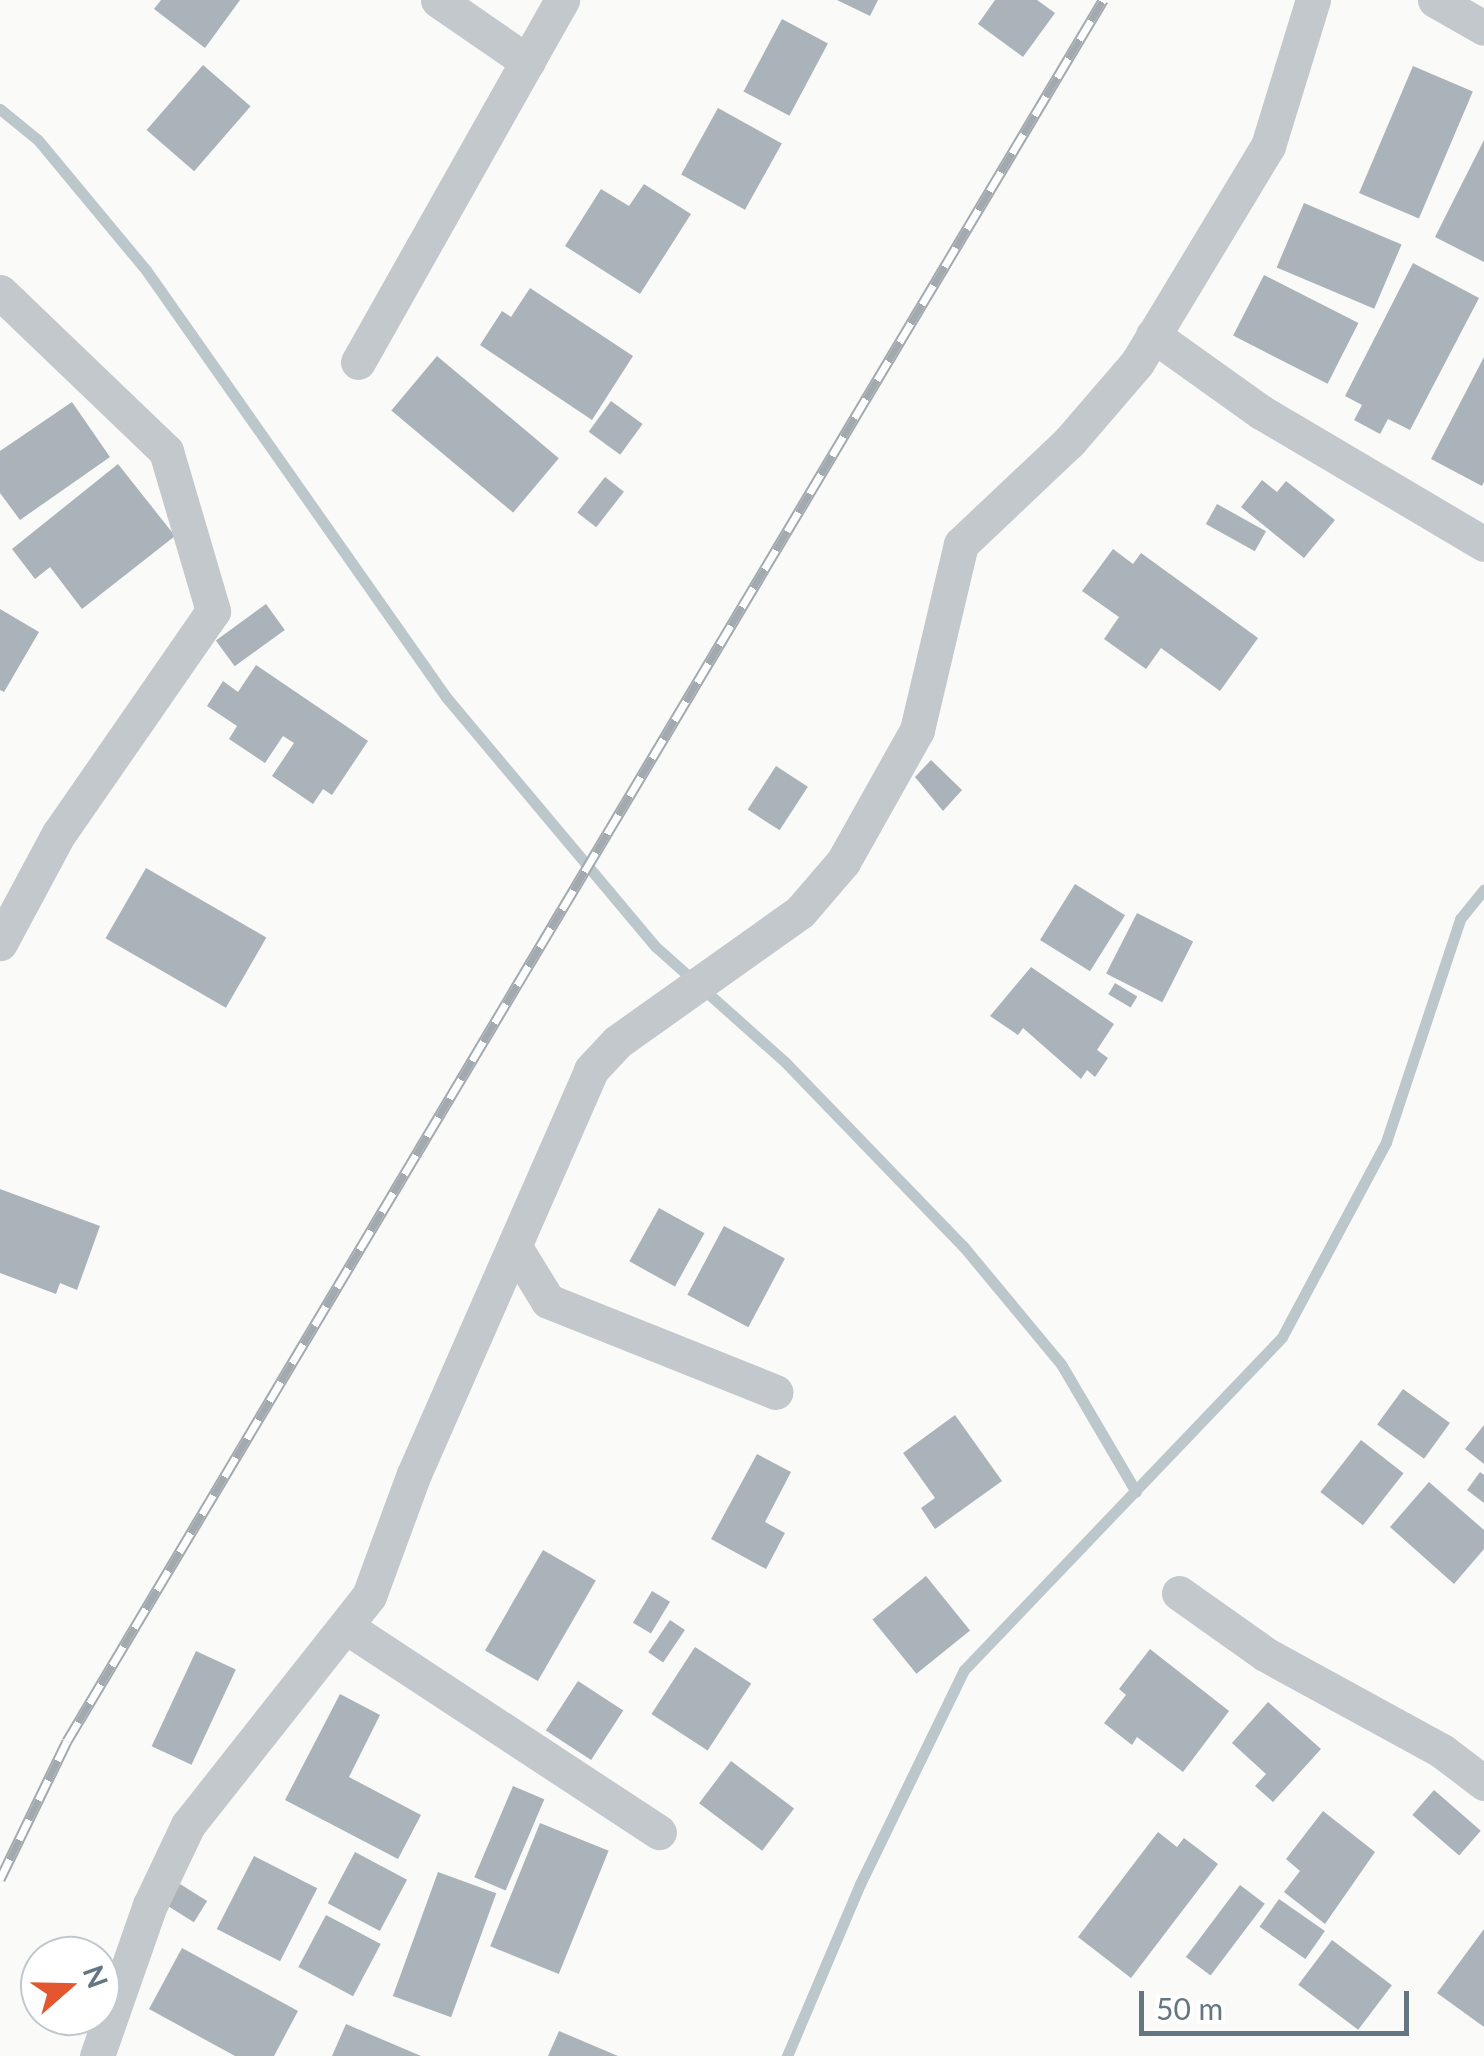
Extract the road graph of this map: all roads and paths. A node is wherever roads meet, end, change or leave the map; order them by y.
1 (438, 0) edge
2 (562, 0) edge
3 (1313, 0) edge
4 (1435, 0) edge
5 (1484, 28) edge
6 (528, 62) junction
7 (0, 292) edge
8 (1153, 335) junction
9 (358, 362) dead end
10 (1484, 544) edge
11 (0, 944) edge
12 (516, 1249) junction
13 (775, 1392) dead end
14 (1179, 1592) dead end
15 (348, 1628) junction
16 (1484, 1782) edge
17 (659, 1832) dead end
18 (96, 2056) edge

1 - 6 street
2 - 6 street
3 - 8 street
4 - 5 street
6 - 9 street
7 - 11 street
8 - 10 street
8 - 12 street
12 - 13 street
12 - 15 street
14 - 16 street
15 - 17 street
15 - 18 street

